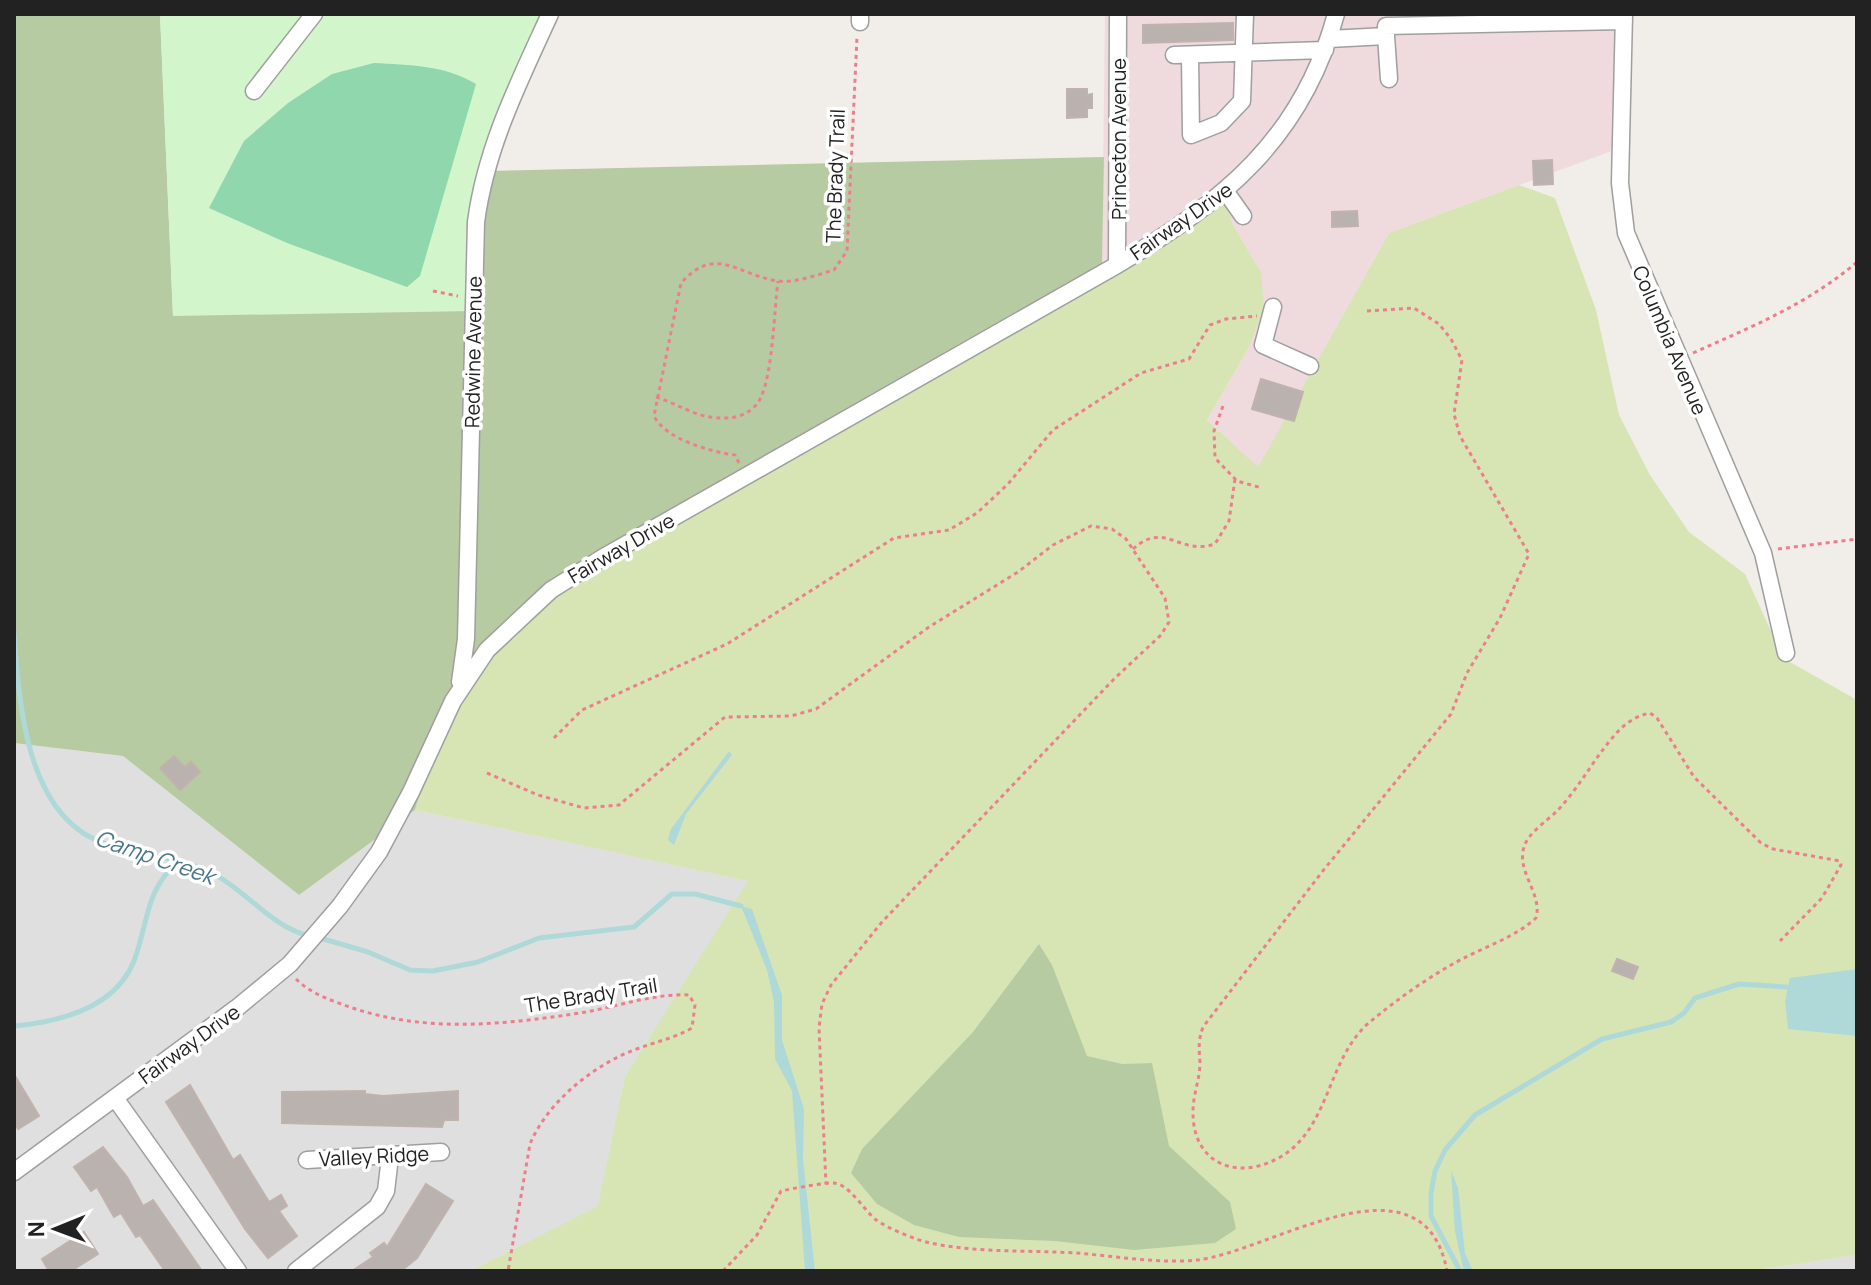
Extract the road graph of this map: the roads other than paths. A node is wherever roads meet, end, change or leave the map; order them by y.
1 (314, 14) edge
2 (550, 14) edge
3 (1118, 14) edge
4 (1245, 14) edge
5 (1336, 14) edge
6 (1624, 18) edge
7 (1386, 25) edge
8 (1327, 44) junction
9 (1245, 53) junction
10 (1389, 79) dead end
11 (254, 91) dead end
12 (1226, 192) junction
13 (1243, 216) dead end
14 (1117, 265) junction
15 (1273, 311) road end
16 (1310, 366) dead end
17 (1786, 653) dead end
18 (453, 701) junction
19 (115, 1098) junction
20 (441, 1152) dead end
21 (390, 1157) junction
22 (307, 1160) dead end
23 (14, 1172) edge
24 (238, 1271) edge
25 (296, 1271) edge

1 - 11 street
2 - 18 street, Redwine Avenue
3 - 14 street, Princeton Avenue
4 - 9 street
5 - 8 street, Fairway Drive
6 - 7 street
6 - 17 street, Columbia Avenue
7 - 8 street
7 - 10 street
8 - 9 street
8 - 12 street, Fairway Drive
9 - 9 street
12 - 13 street
12 - 14 street, Fairway Drive
14 - 18 street, Fairway Drive
15 - 16 street
18 - 19 street, Fairway Drive
19 - 23 street, Fairway Drive
19 - 24 street
20 - 21 street, Valley Ridge
21 - 22 street, Valley Ridge
21 - 25 street

